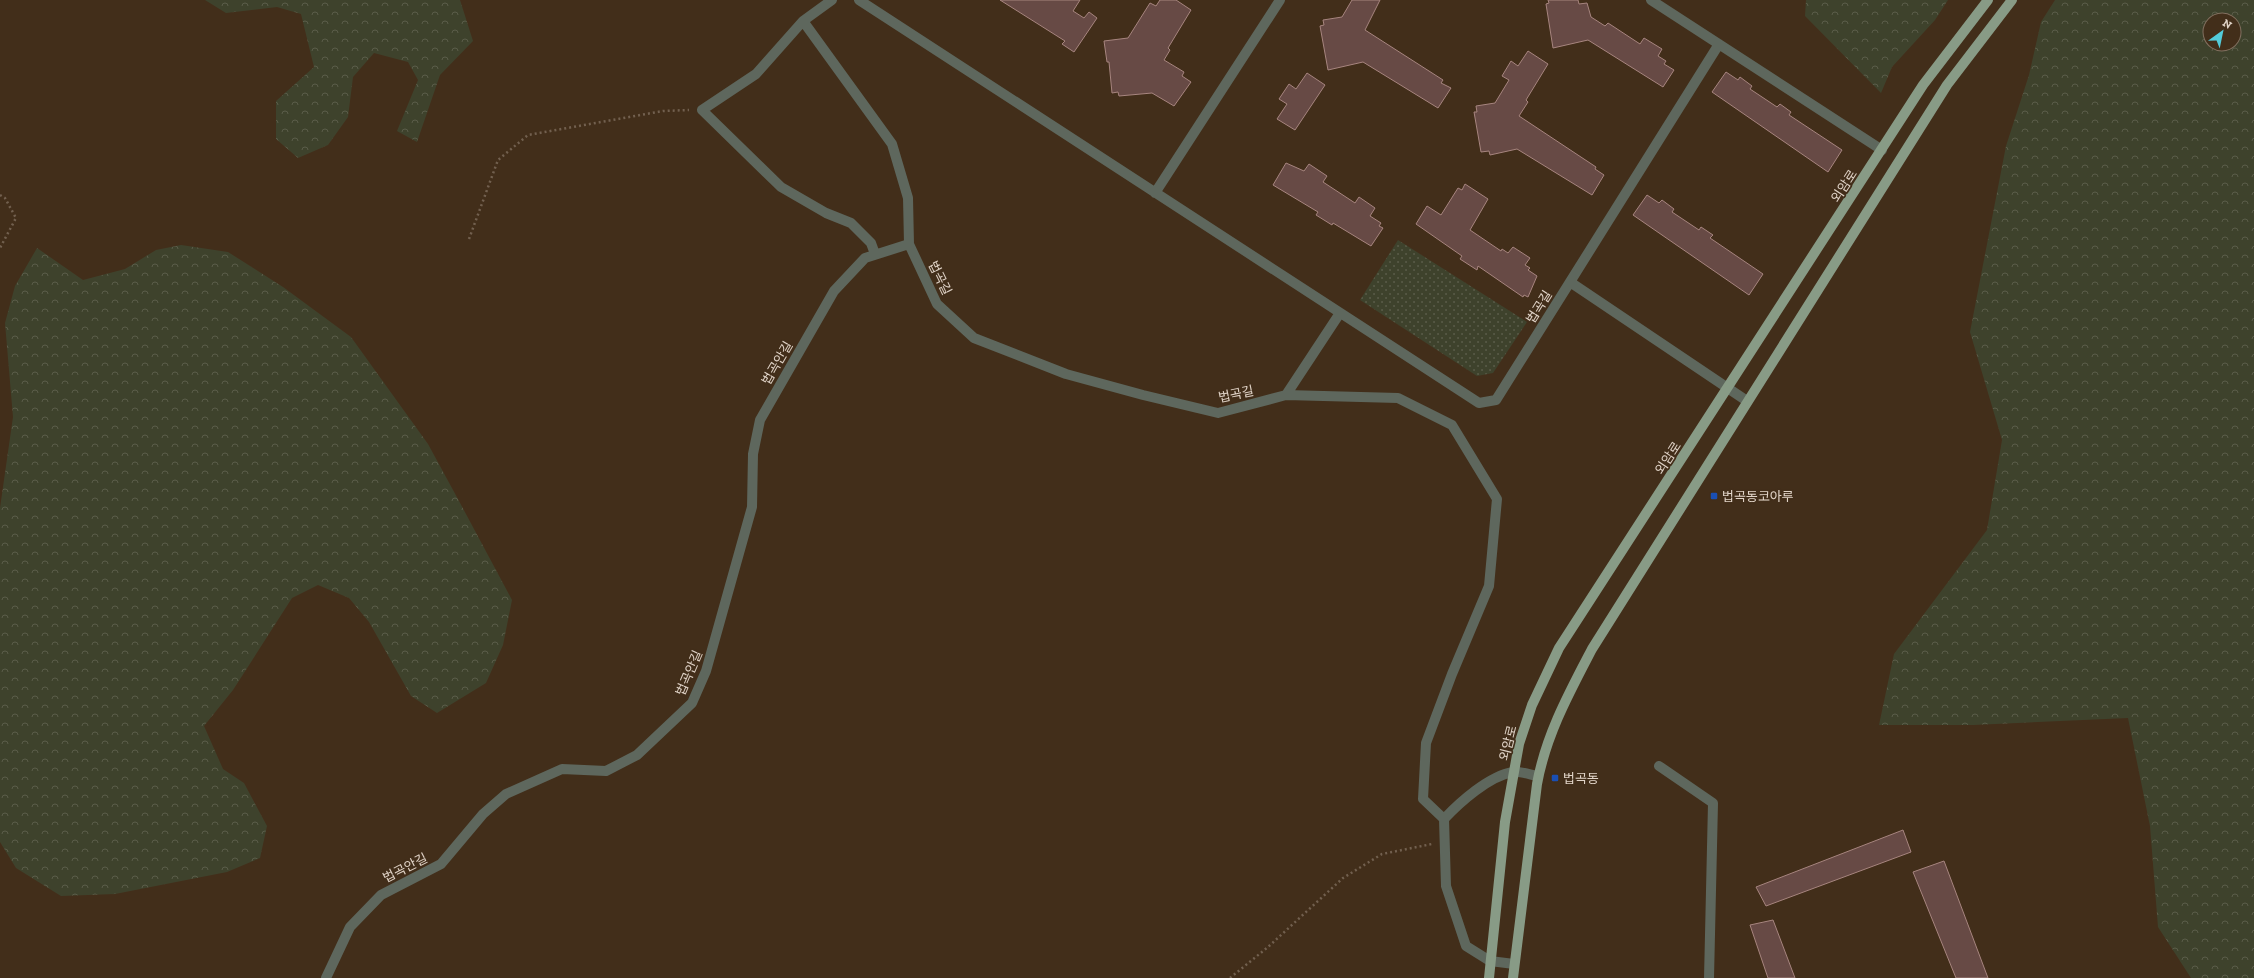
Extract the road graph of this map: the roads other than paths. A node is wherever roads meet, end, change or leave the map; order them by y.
1 (832, 0) edge
2 (859, 0) edge
3 (1280, 0) edge
4 (1650, 0) edge
5 (1988, 0) edge
6 (2012, 0) edge
7 (803, 21) junction
8 (1720, 44) junction
9 (1882, 150) junction
10 (1155, 193) junction
11 (909, 244) junction
12 (875, 254) junction
13 (1570, 282) junction
14 (1340, 313) junction
15 (1728, 389) junction
16 (1286, 395) junction
17 (1747, 401) junction
18 (1659, 766) dead end
19 (1514, 772) junction
20 (1538, 776) junction
21 (1444, 819) junction
22 (1490, 961) junction
23 (1514, 964) junction
24 (326, 978) edge
25 (1489, 978) edge
26 (1513, 978) edge
27 (1709, 978) edge

1 - 7 street
2 - 10 street, 법곡길
3 - 10 street
4 - 8 street
5 - 9 main road, 외암로
6 - 17 main road
7 - 11 street, 법곡길
7 - 12 street
8 - 9 street
8 - 13 street, 법곡길
9 - 15 main road, 외암로
10 - 14 street, 법곡길
11 - 12 street, 법곡안길
11 - 16 street, 법곡길
12 - 24 street, 법곡안길
13 - 14 street, 법곡길
13 - 15 street
14 - 16 street
15 - 17 street
15 - 19 main road, 외암로
16 - 21 street, 법곡길
17 - 20 main road
18 - 27 street
19 - 20 street
19 - 21 street
19 - 22 main road, 외암로
20 - 23 main road
21 - 22 street
22 - 23 street
22 - 25 main road, 외암로
23 - 26 main road

